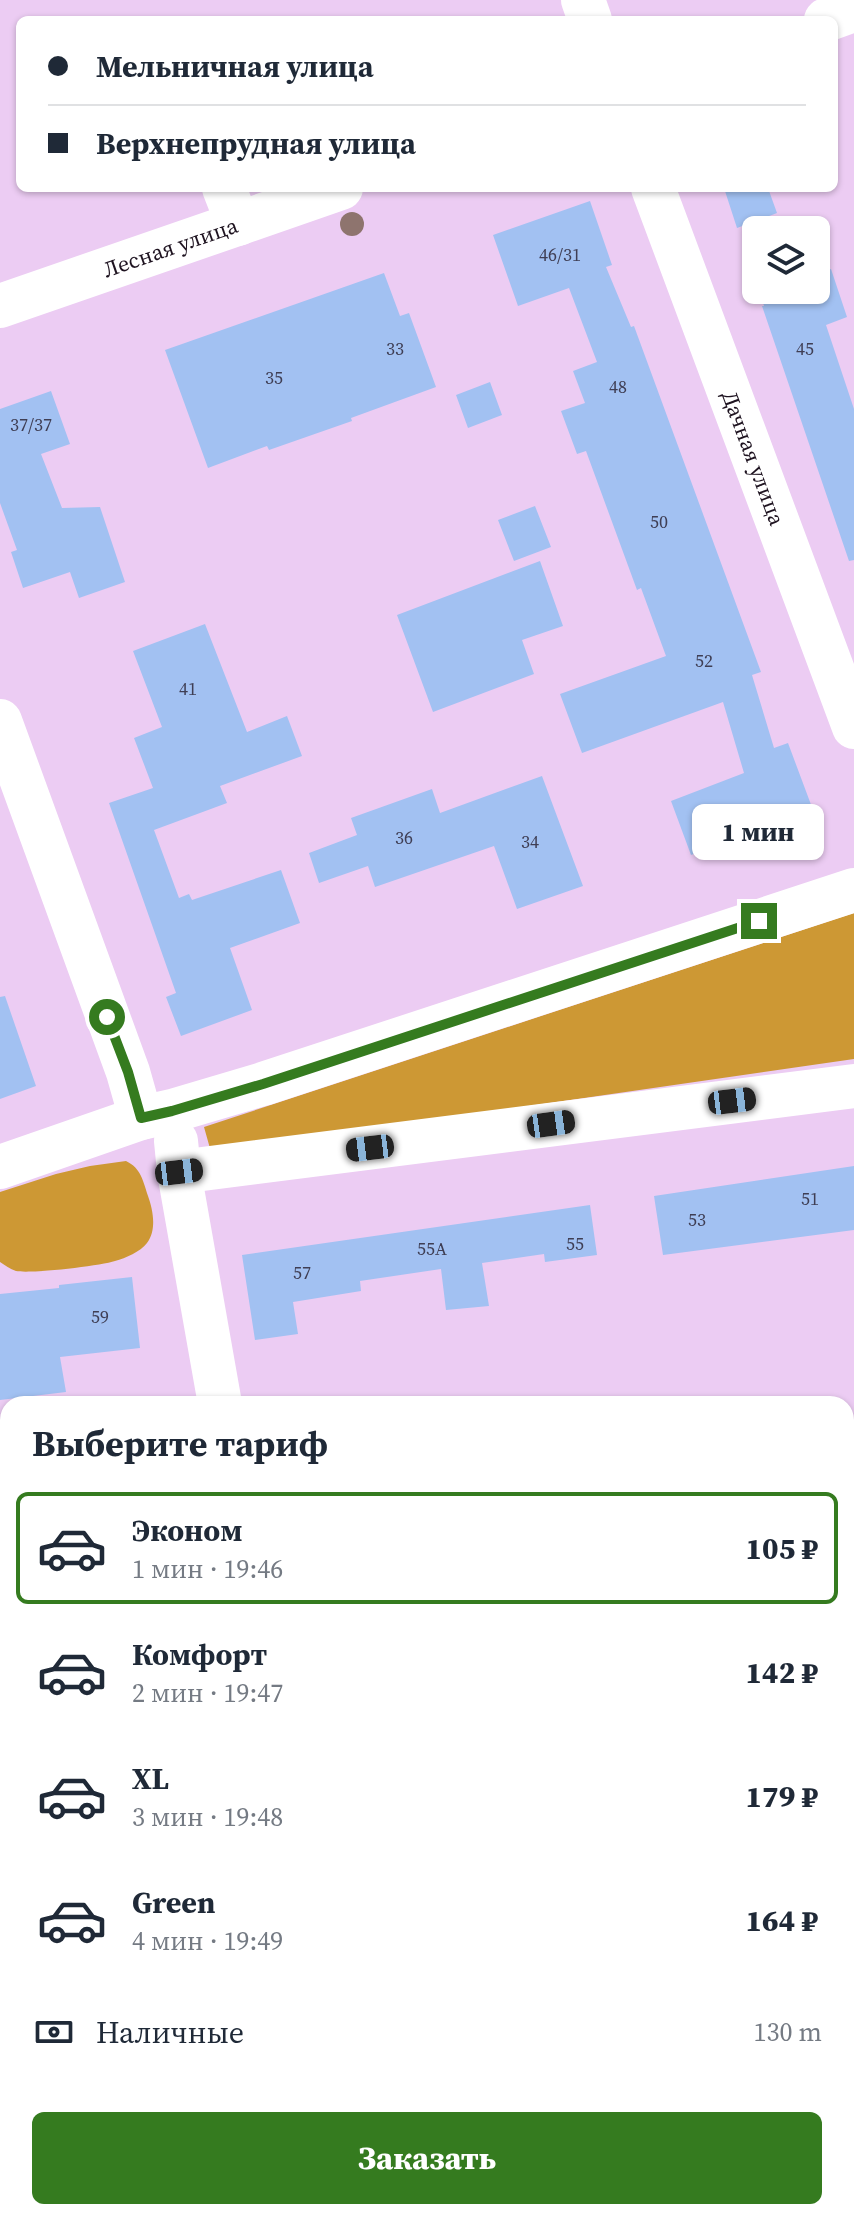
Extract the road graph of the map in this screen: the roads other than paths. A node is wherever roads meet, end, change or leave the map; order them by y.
1 (317, 192) edge
2 (654, 192) edge
3 (231, 206) edge
4 (0, 306) edge
5 (0, 721) edge
6 (854, 727) edge
7 (854, 890) edge
8 (854, 1086) edge
9 (157, 1114) junction
10 (0, 1167) edge
11 (179, 1172) junction
12 (219, 1396) edge

1 - 3 street, Лесная улица
2 - 6 street, Дачная улица
3 - 4 street, Лесная улица
5 - 9 street
7 - 9 street
8 - 11 street
9 - 10 street
9 - 11 street
11 - 12 street

